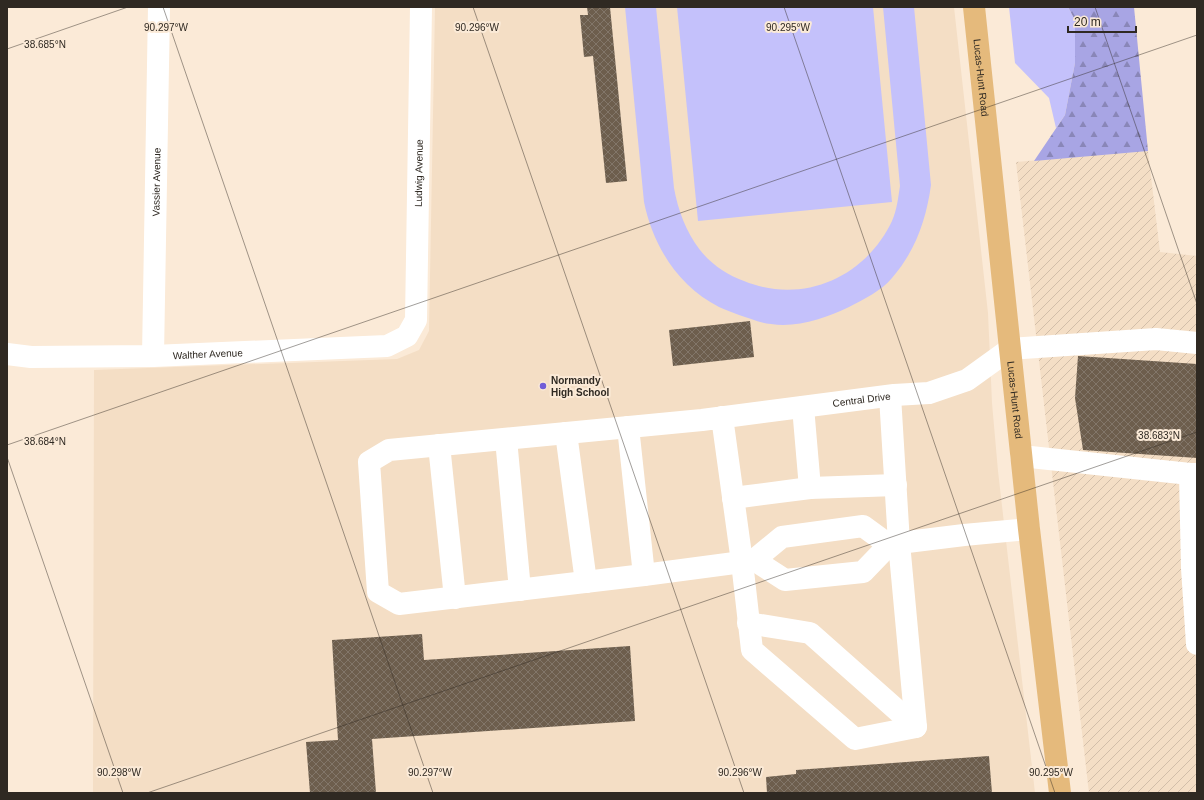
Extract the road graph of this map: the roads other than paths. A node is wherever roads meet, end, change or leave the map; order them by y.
1 (159, 7) edge
2 (421, 7) edge
3 (974, 7) edge
4 (407, 336) joint
5 (1197, 344) edge
6 (1010, 349) junction
7 (7, 354) edge
8 (153, 356) junction
9 (890, 396) junction
10 (802, 407) junction
11 (712, 418) junction
12 (628, 427) junction
13 (566, 433) junction
14 (506, 439) junction
15 (439, 445) junction
16 (1021, 456) junction
17 (1194, 474) edge
18 (896, 485) junction
19 (810, 488) junction
20 (733, 498) junction
21 (1029, 529) junction
22 (894, 544) junction
23 (748, 561) junction
24 (644, 575) junction
25 (586, 582) junction
26 (520, 590) junction
27 (455, 598) junction
28 (748, 623) junction
29 (1197, 644) edge
30 (916, 727) junction
31 (1060, 793) edge

1 - 8 street, Vassier Avenue
2 - 4 street, Ludwig Avenue
3 - 6 main road, Lucas-Hunt Road
4 - 8 street, Walther Avenue
5 - 6 street
6 - 9 street, Central Drive
6 - 16 main road, Lucas-Hunt Road
7 - 8 street, Walther Avenue
9 - 10 street, Central Drive
9 - 18 street
10 - 11 street, Central Drive
10 - 19 street
11 - 12 street, Central Drive
11 - 20 street
12 - 13 street, Central Drive
12 - 24 street
13 - 14 street, Central Drive
13 - 25 street
14 - 15 street, Central Drive
14 - 26 street
15 - 27 street
15 - 27 street, Central Drive
16 - 17 street
16 - 21 main road, Lucas-Hunt Road
17 - 29 street
18 - 19 street
18 - 22 street
19 - 20 street
20 - 23 street
21 - 22 street
21 - 31 main road, Lucas-Hunt Road
22 - 23 street
22 - 23 street
22 - 30 street
23 - 24 street
23 - 28 street
24 - 25 street
25 - 26 street
26 - 27 street
28 - 30 street
28 - 30 street

